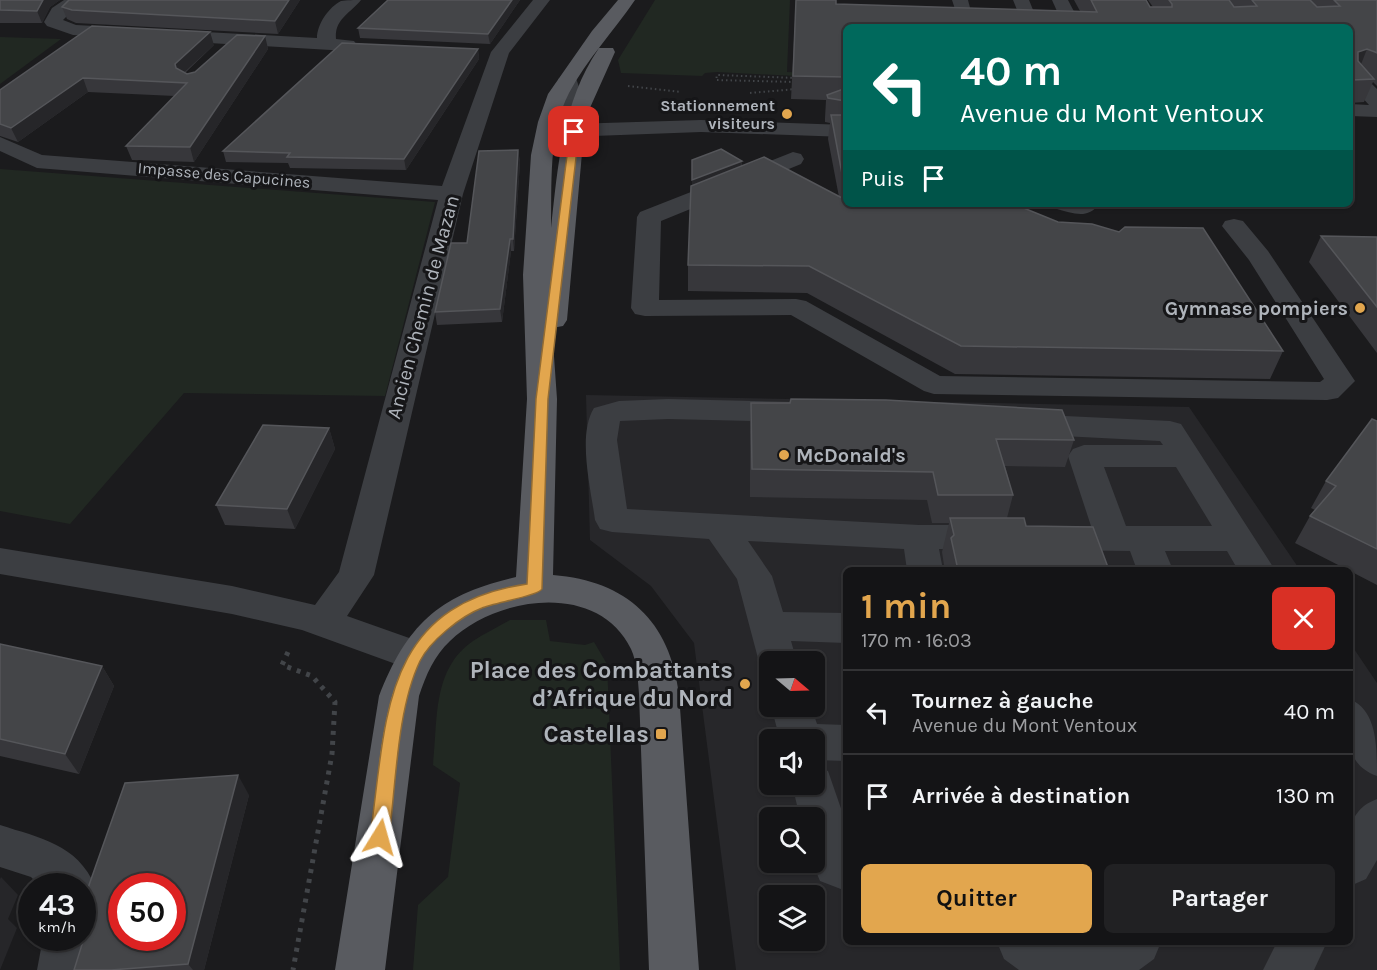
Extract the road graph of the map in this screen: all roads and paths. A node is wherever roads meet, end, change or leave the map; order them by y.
1 (75, 0) edge
2 (353, 0) edge
3 (542, 0) edge
4 (627, 0) edge
5 (632, 0) edge
6 (960, 0) edge
7 (1021, 0) edge
8 (1060, 0) edge
9 (968, 24) edge
10 (1031, 24) edge
11 (1072, 24) edge
12 (234, 39) junction
13 (328, 44) junction
14 (364, 46) edge
15 (211, 60) edge
16 (1360, 74) edge
17 (568, 79) joint
18 (807, 79) edge
19 (625, 85) dead end
20 (794, 89) edge
21 (682, 92) dead end
22 (1377, 101) edge
23 (1353, 110) edge
24 (1377, 111) edge
25 (565, 124) junction
26 (843, 131) edge
27 (0, 143) edge
28 (793, 159) dead end
29 (451, 194) junction
30 (1234, 226) dead end
31 (821, 414) edge
32 (996, 423) edge
33 (1185, 456) junction
34 (719, 527) junction
35 (1127, 538) junction
36 (1237, 539) junction
37 (922, 554) edge
38 (0, 561) edge
39 (1152, 567) edge
40 (1255, 567) edge
41 (534, 589) junction
42 (315, 620) junction
43 (768, 626) junction
44 (843, 628) edge
45 (775, 651) edge
46 (415, 656) junction
47 (1353, 721) edge
48 (825, 742) edge
49 (843, 743) edge
50 (1377, 758) edge
51 (816, 795) edge
52 (1377, 819) edge
53 (0, 846) edge
54 (1353, 859) edge
55 (843, 868) edge
56 (58, 873) edge
57 (1026, 945) edge
58 (1133, 945) edge
59 (65, 951) edge
60 (62, 970) edge
61 (293, 970) edge
62 (360, 970) edge
63 (674, 970) edge
64 (1086, 970) edge
65 (1097, 970) edge

1 - 12 street
2 - 13 street
3 - 29 street, Ancien Chemin de Mazan
4 - 17 main road
5 - 25 main road
6 - 9 street
7 - 10 street
8 - 11 street
12 - 13 street
12 - 15 street
13 - 14 street
16 - 22 street
17 - 25 street
18 - 20 path
19 - 21 path
23 - 24 street
25 - 26 street
25 - 41 main road
27 - 29 street, Impasse des Capucines
28 - 30 street
29 - 42 street, Ancien Chemin de Mazan
31 - 34 street
32 - 33 street
33 - 35 street
33 - 36 street
34 - 37 street
34 - 43 street
35 - 36 street
35 - 37 street
35 - 39 street
36 - 40 street
38 - 42 street
41 - 46 main road
41 - 63 main road
42 - 46 street
42 - 61 path
43 - 44 street
43 - 45 street
46 - 62 main road
47 - 50 street
48 - 49 street
51 - 55 street
52 - 54 street
53 - 56 street
57 - 64 street
58 - 65 street
59 - 60 street

